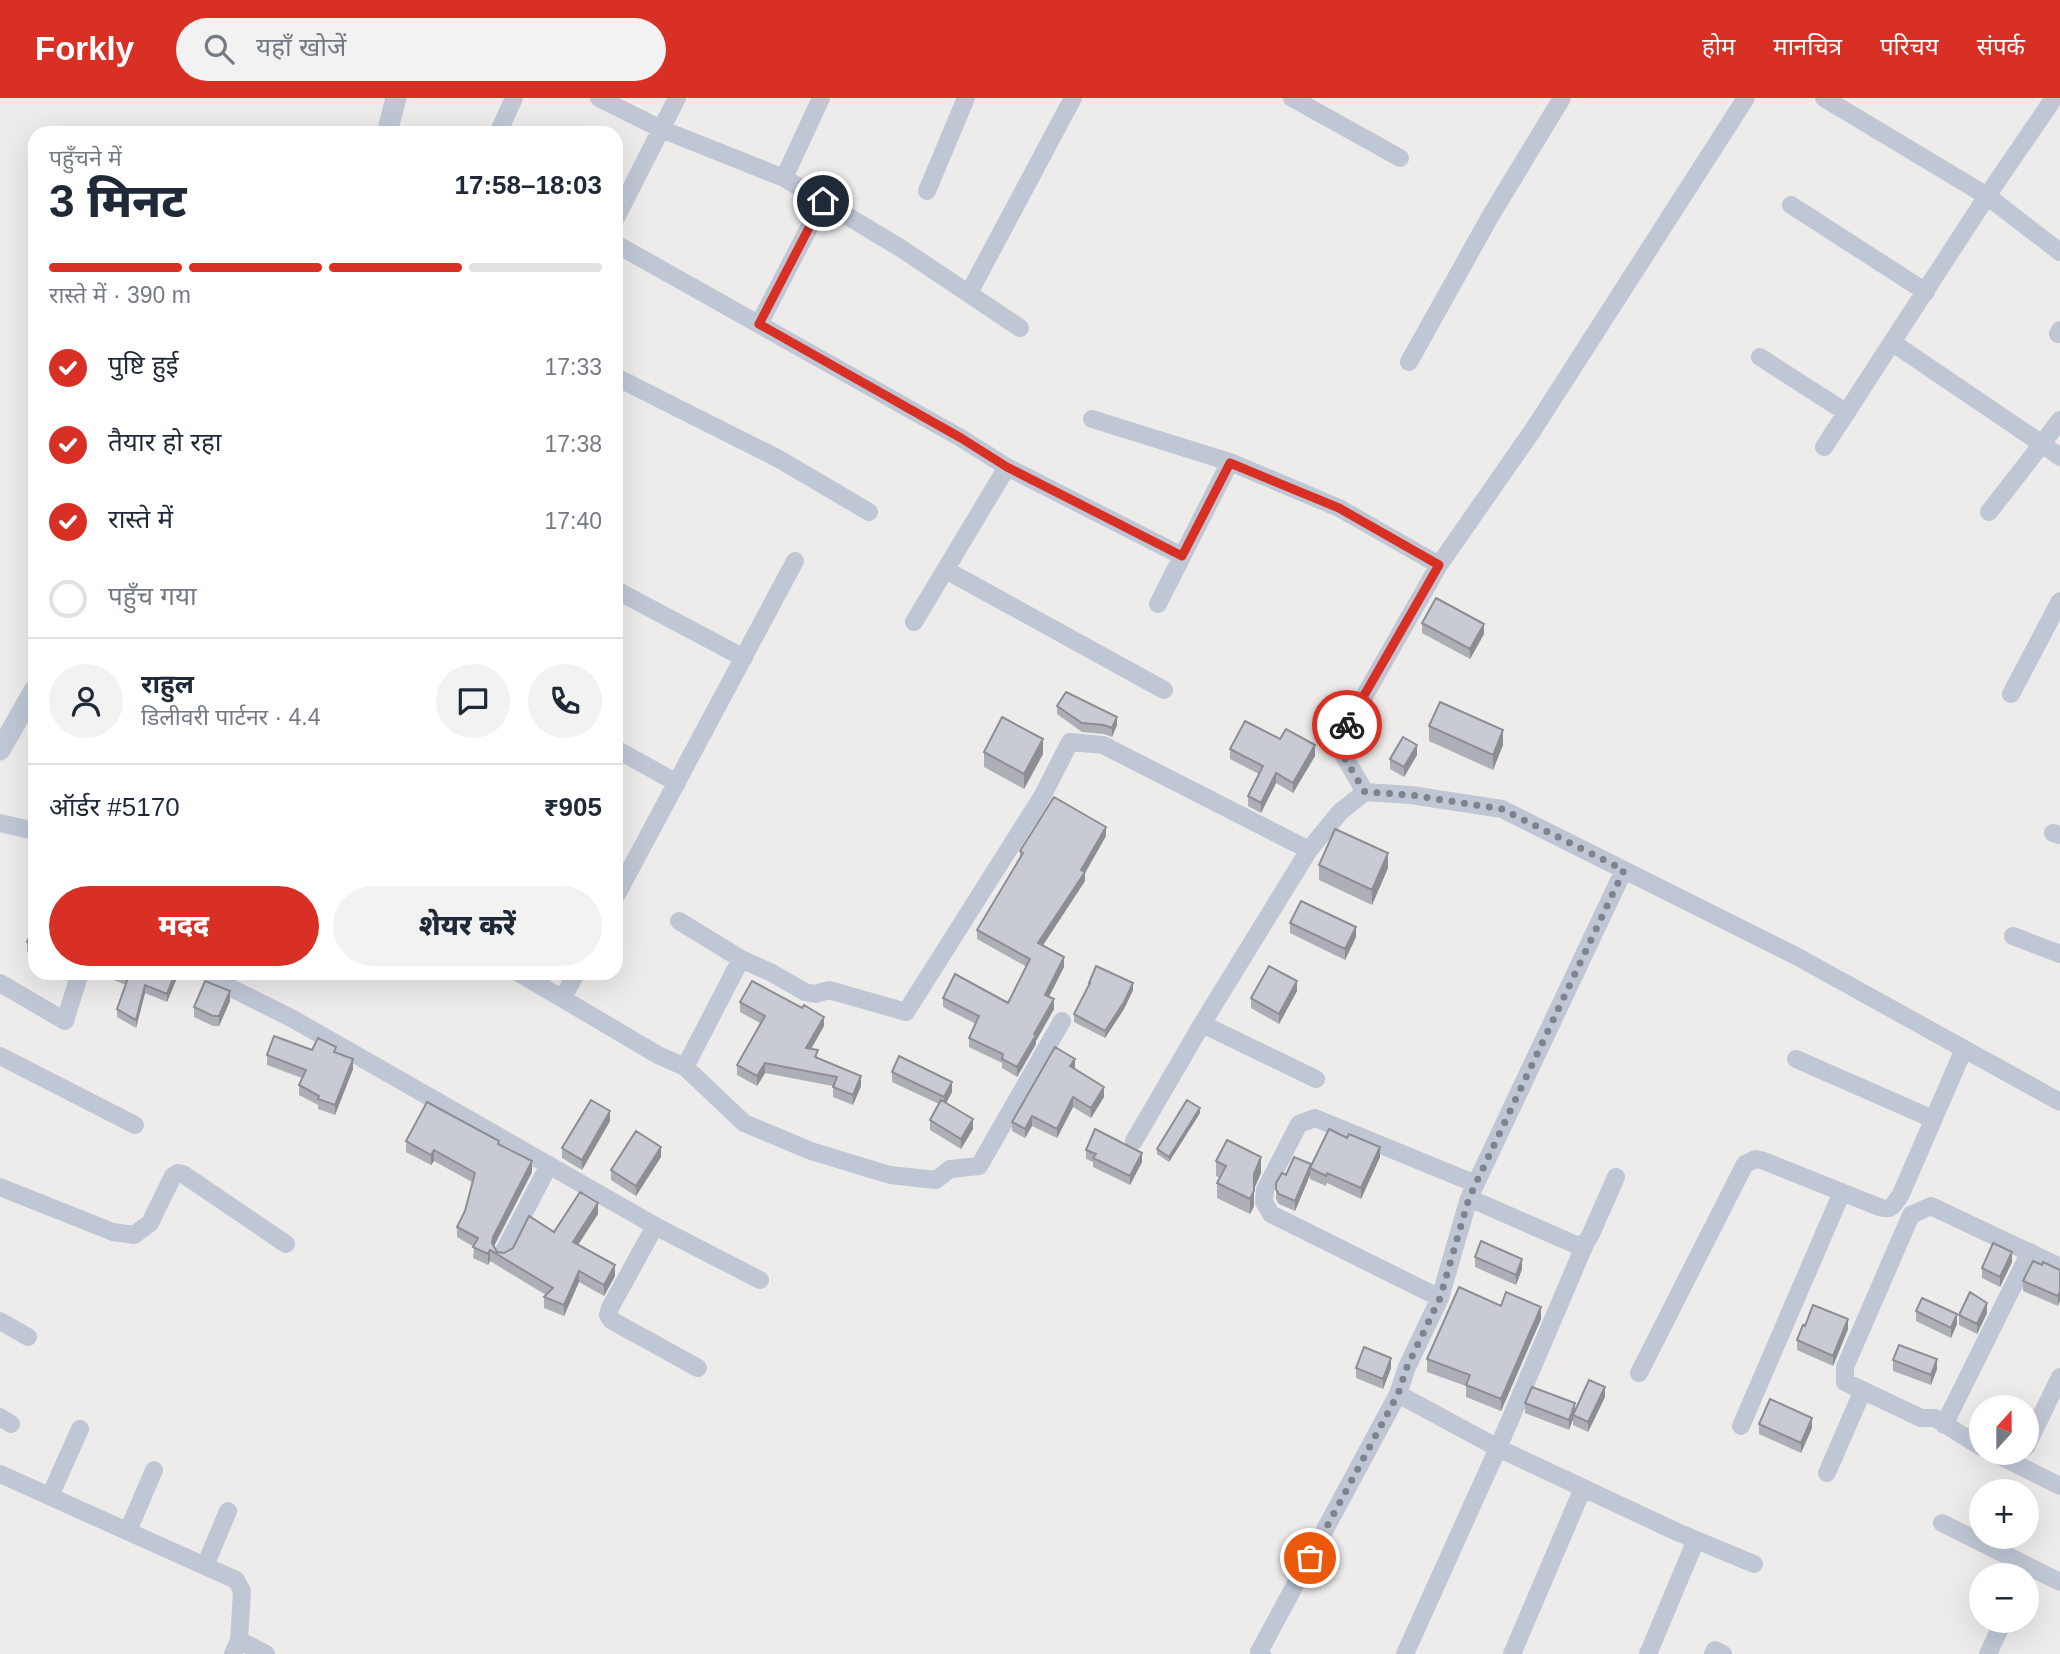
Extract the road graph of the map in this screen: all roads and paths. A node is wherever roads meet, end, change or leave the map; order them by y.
1 (396, 98) edge
2 (514, 98) edge
3 (599, 98) edge
4 (677, 98) edge
5 (821, 98) edge
6 (966, 98) edge
7 (1073, 98) edge
8 (1292, 98) edge
9 (1562, 98) edge
10 (1746, 98) edge
11 (1824, 98) edge
12 (2054, 98) edge
13 (389, 126) edge
14 (501, 126) edge
15 (662, 129) junction
16 (1400, 158) dead end
17 (783, 178) junction
18 (927, 191) dead end
19 (1987, 197) junction
20 (823, 201) junction
21 (623, 204) edge
22 (1791, 205) dead end
23 (623, 248) edge
24 (2060, 252) edge
25 (1926, 292) junction
26 (969, 293) junction
27 (759, 324) junction
28 (1020, 328) dead end
29 (1893, 343) junction
30 (1760, 357) dead end
31 (1409, 362) dead end
32 (623, 381) edge
33 (1847, 413) junction
34 (1092, 419) dead end
35 (2060, 421) edge
36 (2042, 444) junction
37 (1824, 447) dead end
38 (2060, 457) edge
39 (1230, 463) junction
40 (1007, 467) junction
41 (869, 512) dead end
42 (1989, 512) dead end
43 (1182, 556) junction
44 (795, 561) dead end
45 (1439, 565) junction
46 (946, 570) junction
47 (623, 594) edge
48 (2060, 601) edge
49 (1158, 604) dead end
50 (914, 622) dead end
51 (744, 658) junction
52 (1164, 690) dead end
53 (2011, 694) dead end
54 (28, 701) edge
55 (0, 750) edge
56 (623, 754) edge
57 (677, 783) junction
58 (1365, 792) junction
59 (0, 822) edge
60 (28, 829) edge
61 (1309, 850) junction
62 (623, 868) edge
63 (1624, 870) junction
64 (679, 921) dead end
65 (2013, 936) dead end
66 (2060, 954) edge
67 (741, 960) junction
68 (78, 980) edge
69 (217, 980) edge
70 (531, 980) edge
71 (572, 980) edge
72 (0, 983) edge
73 (563, 998) junction
74 (1062, 1021) dead end
75 (1202, 1024) junction
76 (1964, 1049) junction
77 (0, 1056) edge
78 (1796, 1059) dead end
79 (685, 1067) junction
80 (1316, 1079) dead end
81 (2060, 1101) edge
82 (1933, 1119) junction
83 (135, 1125) dead end
84 (1134, 1141) dead end
85 (549, 1165) junction
86 (1616, 1177) dead end
87 (0, 1187) edge
88 (1472, 1191) junction
89 (1842, 1192) junction
90 (655, 1226) junction
91 (1586, 1242) junction
92 (286, 1244) dead end
93 (2030, 1252) junction
94 (503, 1253) edge
95 (2060, 1267) edge
96 (760, 1280) dead end
97 (1440, 1298) junction
98 (0, 1321) edge
99 (28, 1337) dead end
100 (698, 1368) dead end
101 (1639, 1373) dead end
102 (2060, 1377) edge
103 (1863, 1391) junction
104 (1398, 1394) junction
105 (2039, 1420) edge
106 (1944, 1425) junction
107 (1741, 1426) dead end
108 (80, 1429) dead end
109 (1969, 1440) edge
110 (1498, 1448) junction
111 (2030, 1465) edge
112 (153, 1470) dead end
113 (1827, 1473) dead end
114 (0, 1474) edge
115 (2060, 1486) edge
116 (1583, 1488) junction
117 (50, 1496) junction
118 (228, 1511) dead end
119 (1942, 1523) dead end
120 (128, 1531) junction
121 (1696, 1540) junction
122 (2014, 1563) edge
123 (1754, 1564) dead end
124 (205, 1566) junction
125 (2039, 1575) edge
126 (2060, 1582) edge
127 (1998, 1633) edge
128 (236, 1647) edge
129 (266, 1654) edge
130 (1262, 1654) edge
131 (1405, 1654) edge
132 (1512, 1654) edge
133 (1648, 1654) edge
134 (1713, 1654) edge
135 (1723, 1654) edge
136 (1988, 1654) edge

1 - 13 street
2 - 14 street
3 - 15 street
4 - 15 street
5 - 17 street
6 - 18 street
7 - 26 street
8 - 16 street
9 - 31 street
10 - 45 street
11 - 19 street
12 - 19 street
15 - 17 street
15 - 21 street
17 - 20 street
19 - 24 street
19 - 25 street
20 - 26 street
20 - 27 street
22 - 25 street
23 - 27 street
25 - 29 street
26 - 28 street
27 - 40 street
29 - 33 street
29 - 36 street
30 - 33 street
32 - 41 street
33 - 37 street
34 - 39 street
35 - 36 street
36 - 38 street
36 - 42 street
39 - 43 street
39 - 45 street
40 - 43 street
40 - 46 street
43 - 49 street
44 - 51 street
45 - 58 street
46 - 50 street
46 - 52 street
47 - 51 street
48 - 53 street
51 - 57 street
54 - 55 street
56 - 57 street
57 - 62 street
58 - 61 street
58 - 63 street
59 - 60 street
61 - 67 street
61 - 75 street
63 - 76 street
63 - 88 street
64 - 67 street
65 - 66 street
67 - 79 street
68 - 72 street
69 - 85 street
70 - 73 street
71 - 73 street
73 - 79 street
74 - 79 street
75 - 80 street
75 - 84 street
76 - 81 street
76 - 82 street
77 - 83 street
78 - 82 street
82 - 89 street
85 - 90 street
85 - 94 street
86 - 91 street
87 - 92 street
88 - 91 street
88 - 97 street
88 - 97 street
89 - 101 street
89 - 107 street
90 - 96 street
90 - 100 street
91 - 110 street
93 - 95 street
93 - 103 street
93 - 106 street
97 - 104 street
98 - 99 street
102 - 105 street
103 - 106 street
103 - 113 street
104 - 110 street
104 - 130 street
106 - 109 street
108 - 117 street
110 - 116 street
110 - 131 street
111 - 115 street
112 - 120 street
114 - 117 street
116 - 121 street
116 - 132 street
117 - 120 street
118 - 124 street
119 - 122 street
120 - 124 street
121 - 123 street
121 - 133 street
124 - 128 street
125 - 126 street
127 - 136 street
128 - 129 street
134 - 135 street

